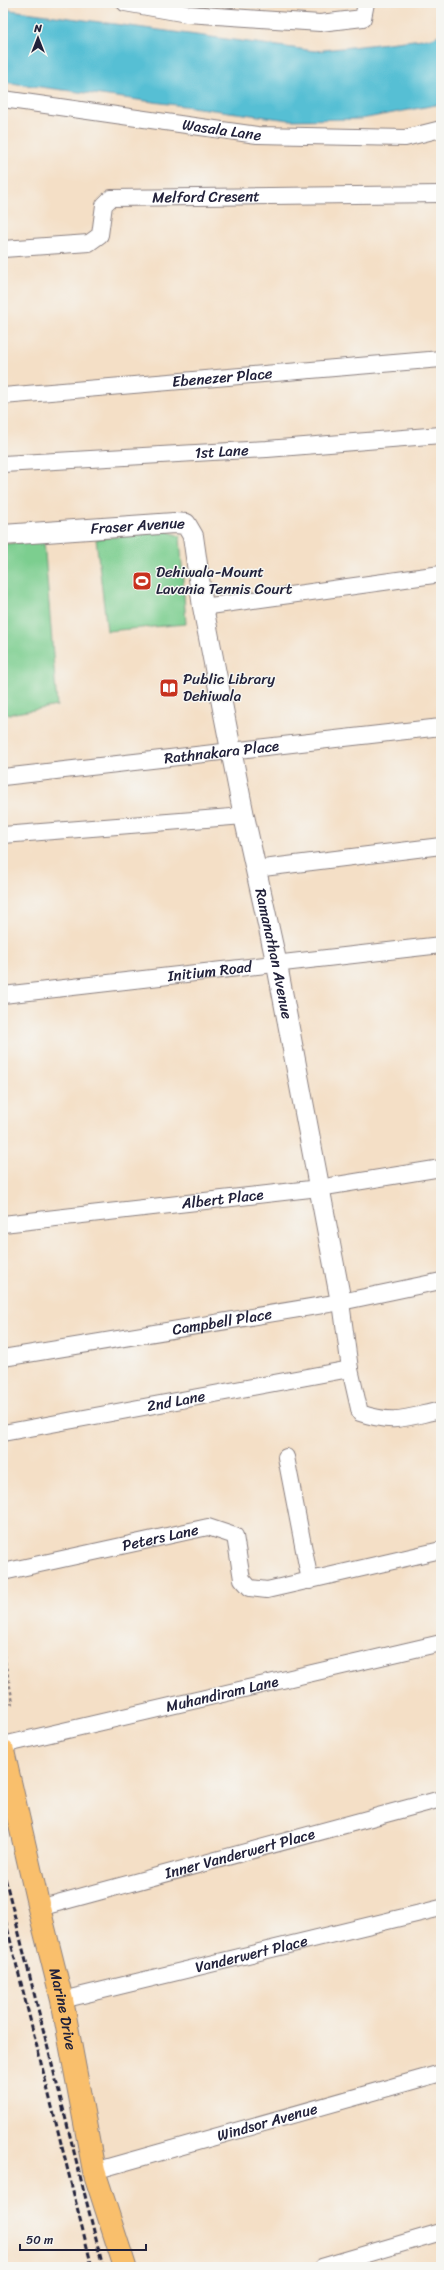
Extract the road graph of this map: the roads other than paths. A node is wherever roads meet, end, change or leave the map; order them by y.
1 (125, 3) edge
2 (366, 3) edge
3 (3, 99) edge
4 (441, 129) edge
5 (441, 194) edge
6 (3, 249) edge
7 (441, 359) edge
8 (3, 396) edge
9 (441, 435) edge
10 (3, 464) edge
11 (3, 535) edge
12 (441, 574) edge
13 (203, 607) junction
14 (441, 727) edge
15 (231, 749) junction
16 (3, 777) edge
17 (244, 816) junction
18 (3, 836) edge
19 (441, 846) edge
20 (255, 869) junction
21 (441, 945) edge
22 (277, 965) junction
23 (3, 995) edge
24 (441, 1168) edge
25 (319, 1188) junction
26 (3, 1224) edge
27 (441, 1281) edge
28 (341, 1302) junction
29 (3, 1358) edge
30 (350, 1370) junction
31 (441, 1410) edge
32 (3, 1432) edge
33 (286, 1457) dead end
34 (441, 1550) edge
35 (3, 1572) edge
36 (310, 1581) junction
37 (441, 1643) edge
38 (3, 1745) edge
39 (3, 1751) edge
40 (440, 1802) edge
41 (38, 1908) junction
42 (441, 1908) edge
43 (62, 2000) junction
44 (441, 2073) edge
45 (94, 2171) junction
46 (441, 2232) edge
47 (125, 2267) edge
48 (322, 2267) edge

1 - 2 street
3 - 4 street, Wasala Lane
5 - 6 street, Melford Cresent
7 - 8 street, Ebenezer Place
9 - 10 street, 1st Lane
11 - 13 street, Fraser Avenue
12 - 13 street
13 - 15 street, Ramanathan Avenue
14 - 15 street, Rathnakara Place
15 - 16 street, Rathnakara Place
15 - 17 street, Ramanathan Avenue
17 - 18 street
17 - 20 street, Ramanathan Avenue
19 - 20 street
20 - 22 street, Ramanathan Avenue
21 - 22 street, Initium Road
22 - 23 street, Initium Road
22 - 25 street, Ramanathan Avenue
24 - 25 street, Albert Place
25 - 26 street, Albert Place
25 - 28 street, Ramanathan Avenue
27 - 28 street, Campbell Place
28 - 29 street, Campbell Place
28 - 30 street
30 - 31 street
30 - 32 street, 2nd Lane
33 - 36 street
34 - 36 street, Peters Lane
35 - 36 street, Peters Lane
37 - 38 street, Muhandiram Lane
39 - 41 main road, Marine Drive
40 - 41 street, Inner Vanderwert Place
41 - 43 main road, Marine Drive
42 - 43 street, Vanderwert Place
43 - 45 main road, Marine Drive
44 - 45 street, Windsor Avenue
45 - 47 main road, Marine Drive
46 - 48 street

